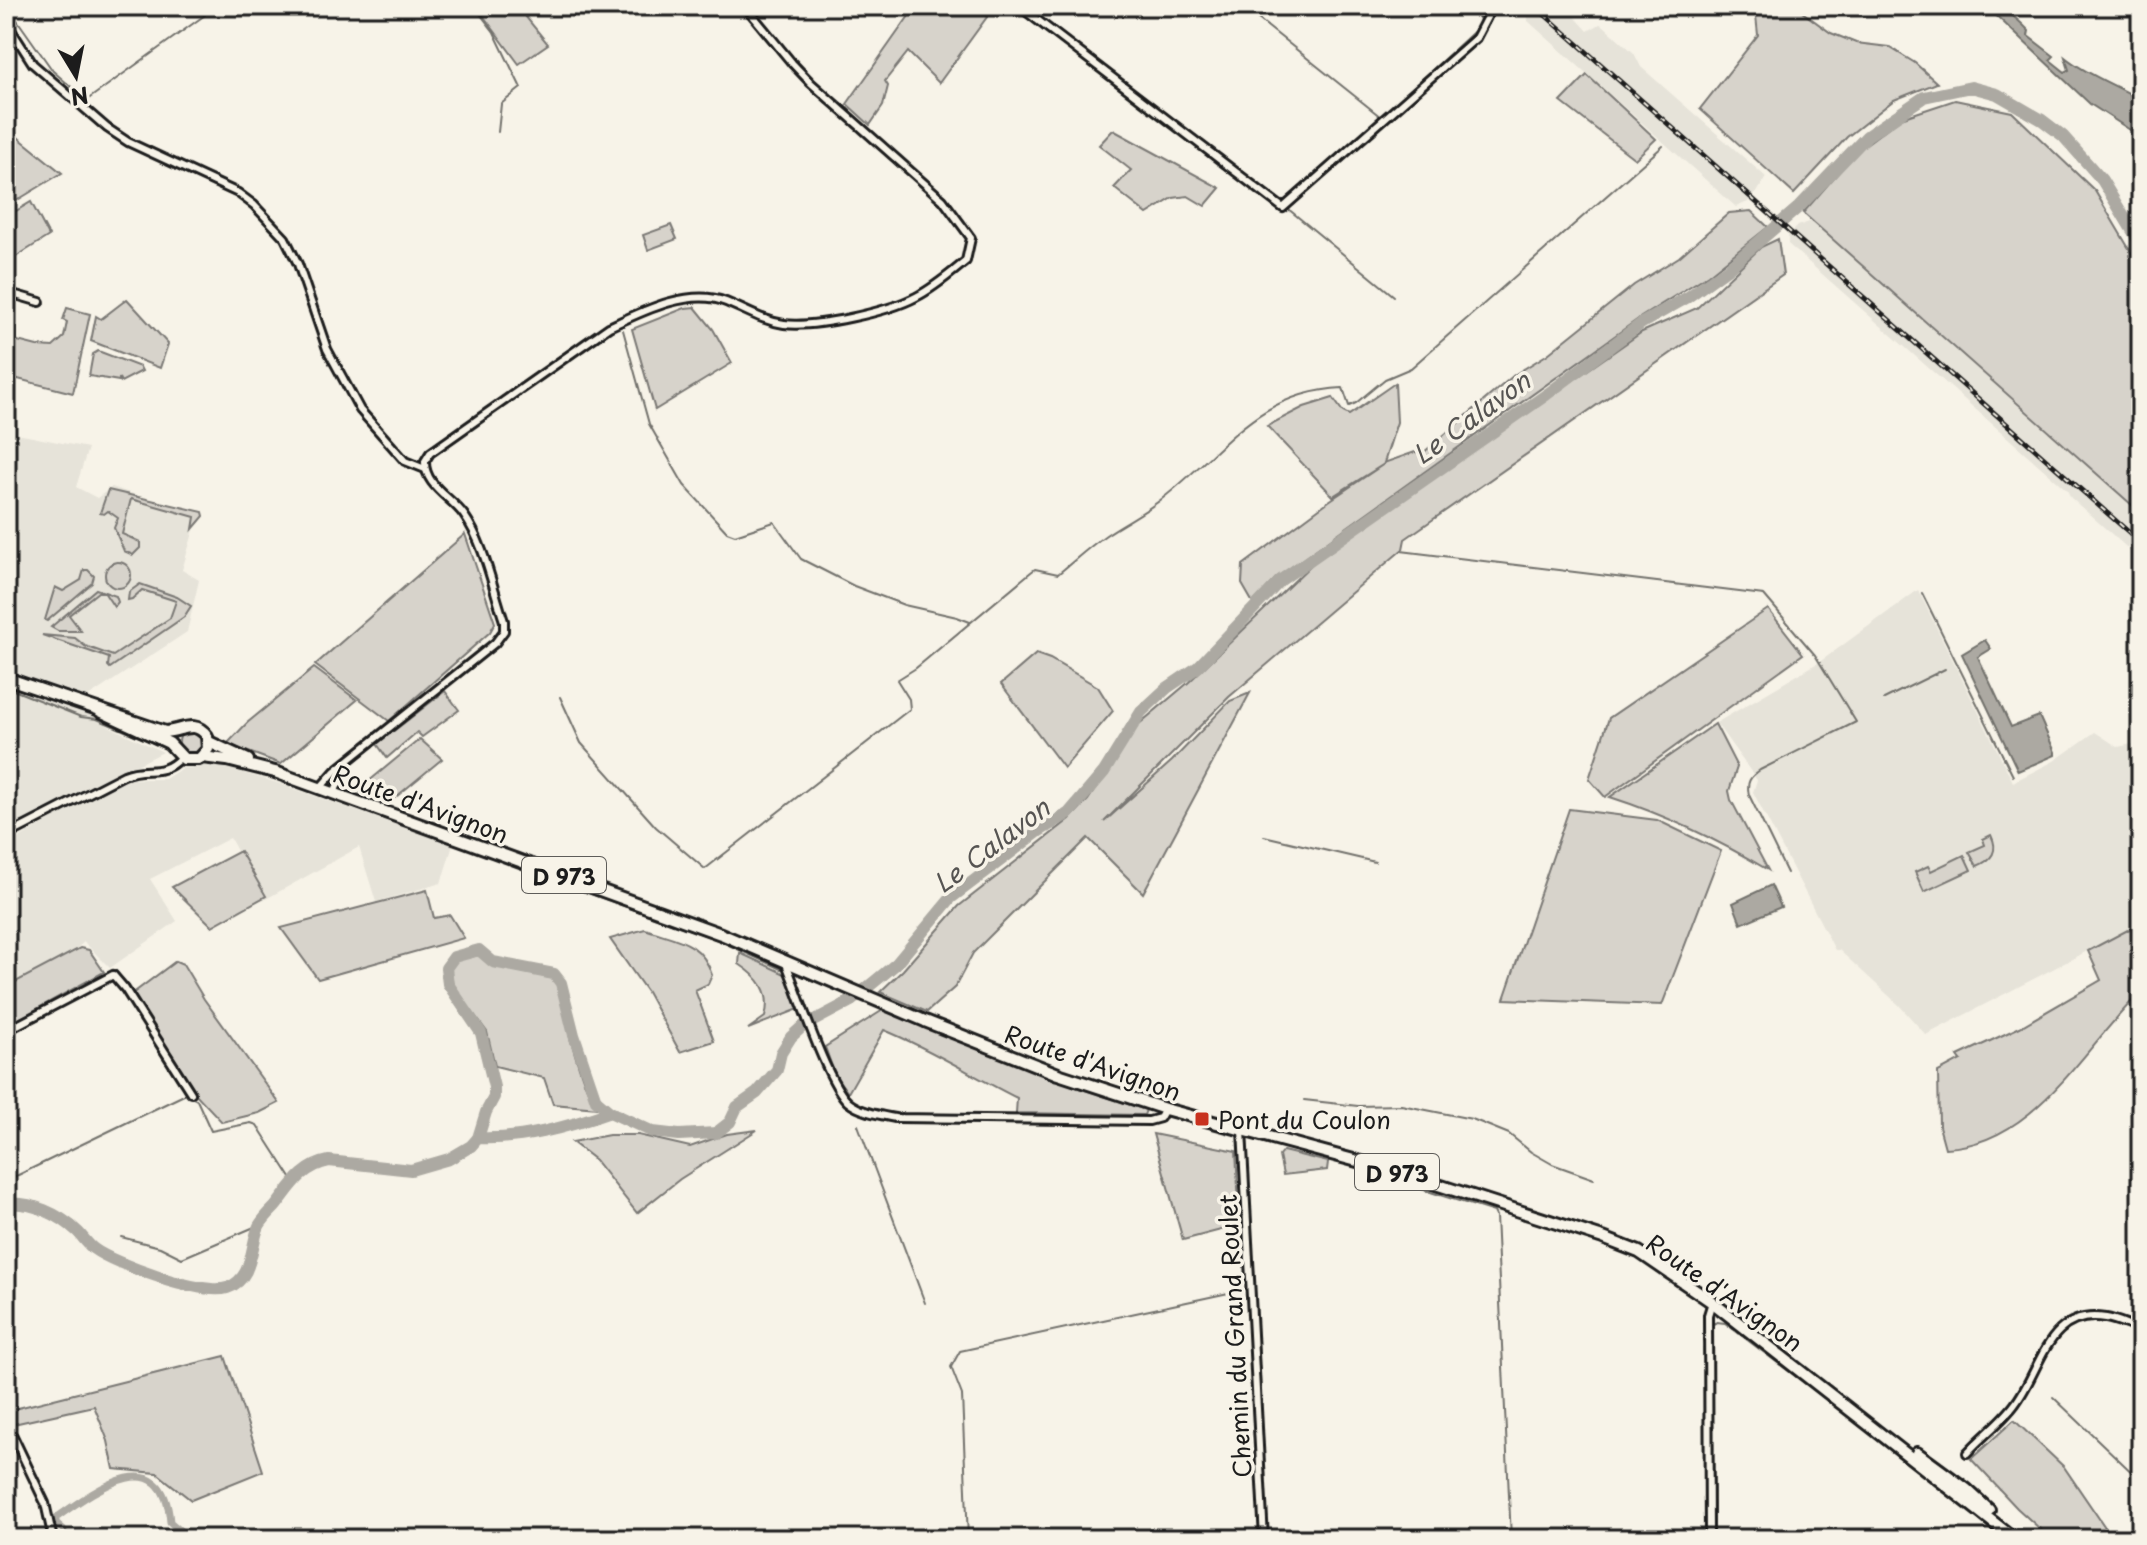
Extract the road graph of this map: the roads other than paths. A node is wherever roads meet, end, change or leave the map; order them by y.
1 (745, 6) edge
2 (758, 6) edge
3 (1019, 6) edge
4 (1485, 6) edge
5 (751, 13) junction
6 (6, 22) edge
7 (6, 292) edge
8 (40, 302) dead end
9 (425, 469) junction
10 (6, 678) edge
11 (100, 711) junction
12 (180, 730) junction
13 (209, 742) junction
14 (178, 752) junction
15 (202, 757) junction
16 (350, 759) junction
17 (275, 772) junction
18 (320, 788) junction
19 (334, 793) junction
20 (6, 836) edge
21 (785, 961) junction
22 (6, 1031) edge
23 (191, 1093) dead end
24 (1165, 1109) junction
25 (1242, 1130) junction
26 (1712, 1302) junction
27 (2141, 1329) edge
28 (13, 1436) dead end
29 (1967, 1453) dead end
30 (2014, 1538) edge
31 (53, 1539) edge
32 (1264, 1539) edge
33 (1709, 1539) edge

1 - 5 street
2 - 5 street
3 - 4 street
5 - 9 street
6 - 9 street
7 - 8 street
9 - 16 street
10 - 11 main road
11 - 12 main road
11 - 14 main road
12 - 13 main road
12 - 14 main road
13 - 15 main road
13 - 17 main road, Route d'Avignon / D 973
14 - 15 main road
14 - 20 street
15 - 17 main road, Route d'Avignon / D 973
16 - 18 street
16 - 19 street
17 - 18 main road, Route d'Avignon / D 973
18 - 19 main road, Route d'Avignon / D 973
19 - 21 main road, Route d'Avignon / D 973
21 - 24 main road, Route d'Avignon / D 973
21 - 24 street
22 - 23 street
24 - 25 main road, Route d'Avignon / D 973
25 - 26 main road, Route d'Avignon / D 973
25 - 32 street, Chemin du Grand Roulet
26 - 30 main road, Route d'Avignon / D 973
26 - 33 street
27 - 29 street
28 - 31 street

